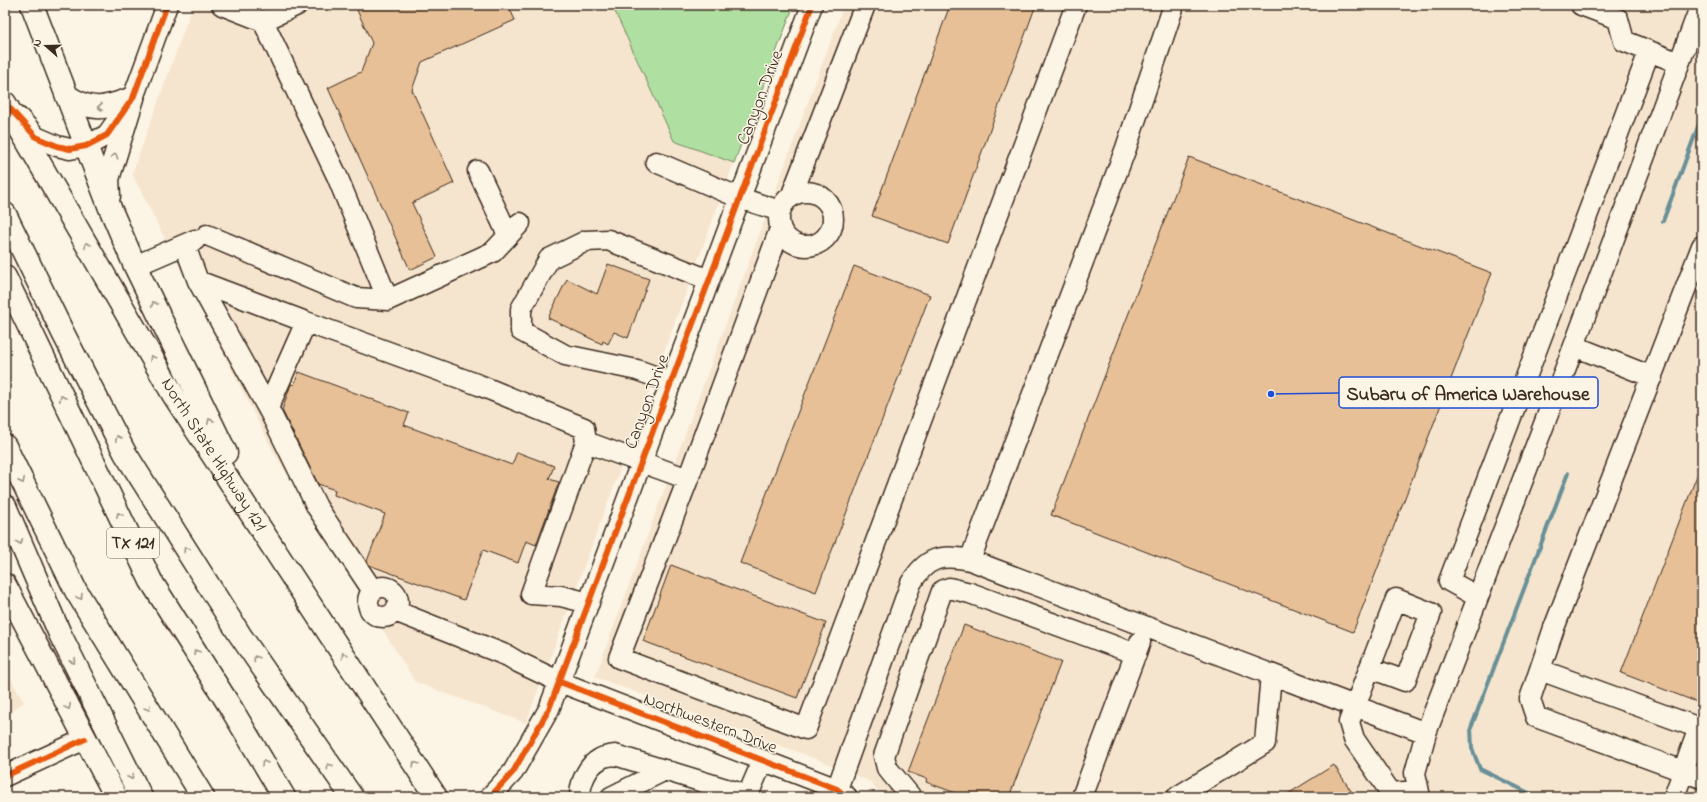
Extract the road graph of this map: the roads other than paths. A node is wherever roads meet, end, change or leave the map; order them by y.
1 (32, 5) edge
2 (167, 5) edge
3 (222, 5) edge
4 (298, 5) edge
5 (812, 5) edge
6 (865, 5) edge
7 (1076, 5) edge
8 (1174, 5) edge
9 (1581, 5) edge
10 (1702, 11) edge
11 (1619, 12) edge
12 (263, 21) junction
13 (1649, 52) junction
14 (1679, 63) junction
15 (67, 96) junction
16 (133, 98) junction
17 (5, 103) edge
18 (86, 146) junction
19 (656, 162) dead end
20 (478, 171) dead end
21 (740, 198) junction
22 (110, 208) junction
23 (784, 212) junction
24 (5, 214) edge
25 (196, 240) junction
26 (1702, 246) edge
27 (135, 266) junction
28 (5, 277) edge
29 (709, 280) junction
30 (198, 281) junction
31 (388, 300) junction
32 (306, 322) junction
33 (1574, 346) junction
34 (1652, 377) junction
35 (671, 382) junction
36 (268, 408) junction
37 (586, 442) junction
38 (5, 446) edge
39 (641, 463) junction
40 (688, 479) junction
41 (5, 506) edge
42 (970, 560) junction
43 (287, 567) junction
44 (5, 585) edge
45 (5, 594) edge
46 (1478, 596) junction
47 (589, 603) junction
48 (24, 622) junction
49 (1146, 627) junction
50 (1136, 654) junction
51 (1370, 668) dead end
52 (1540, 670) junction
53 (1270, 674) junction
54 (560, 682) junction
55 (1354, 706) junction
56 (1701, 728) edge
57 (1426, 733) junction
58 (85, 739) junction
59 (763, 760) junction
60 (665, 770) junction
61 (1683, 771) junction
62 (5, 776) edge
63 (1702, 778) edge
64 (842, 793) edge
65 (1419, 794) edge
66 (116, 797) edge
67 (141, 797) edge
68 (202, 797) edge
69 (284, 797) edge
70 (352, 797) edge
71 (436, 797) edge
72 (490, 797) edge
73 (580, 797) edge
74 (611, 797) edge
75 (746, 797) edge
76 (911, 797) edge
77 (1082, 797) edge
78 (1178, 797) edge
79 (1674, 797) edge

1 - 15 main road
2 - 16 street
3 - 12 street
4 - 12 street
5 - 21 street, Canyon Drive
6 - 23 street
7 - 40 street
8 - 42 street
9 - 11 street
10 - 14 street
11 - 13 street
12 - 31 street
13 - 14 street
13 - 46 street
14 - 33 street
16 -> 15 main road
15 - 18 main road
16 - 18 street
22 -> 16 main road
17 - 18 street
43 -> 17 main road, North State Highway 121
18 - 22 main road
19 - 21 street
20 - 31 street
21 - 23 street
21 - 29 street, Canyon Drive
22 - 27 main road
23 - 40 street
70 -> 24 main road
25 - 27 street
25 - 30 street
25 - 31 street
26 - 34 street
43 -> 27 main road
69 -> 28 main road, TX 121
29 - 35 street, Canyon Drive
29 - 35 street
30 - 32 street
30 - 36 street
32 - 36 street
32 - 37 street
33 - 34 street
33 - 46 street
34 - 52 street
35 - 39 street, Canyon Drive
36 - 54 street, Northwestern Drive
37 - 39 street
37 - 47 street
38 -> 68 main road
39 - 40 street
39 - 47 street, Canyon Drive
41 -> 67 main road
42 - 49 street
42 - 64 street
71 -> 43 main road, North State Highway 121
44 - 48 main road
45 - 48 main road
46 - 57 street
47 - 54 street, Canyon Drive
48 -> 58 main road
49 - 50 street
49 - 53 street
50 - 76 street
50 - 77 street
51 - 55 street
52 - 56 street
52 - 61 street
53 - 55 street
53 - 78 street
54 - 59 street, Northwestern Drive
54 - 72 street, Canyon Drive
55 - 57 street
55 - 65 street
56 - 61 street
57 - 65 street
58 - 62 street
58 - 66 main road
59 - 64 street, Northwestern Drive
59 - 75 street
60 - 73 street
60 - 74 street
60 - 75 street
61 - 63 street
61 - 79 street

